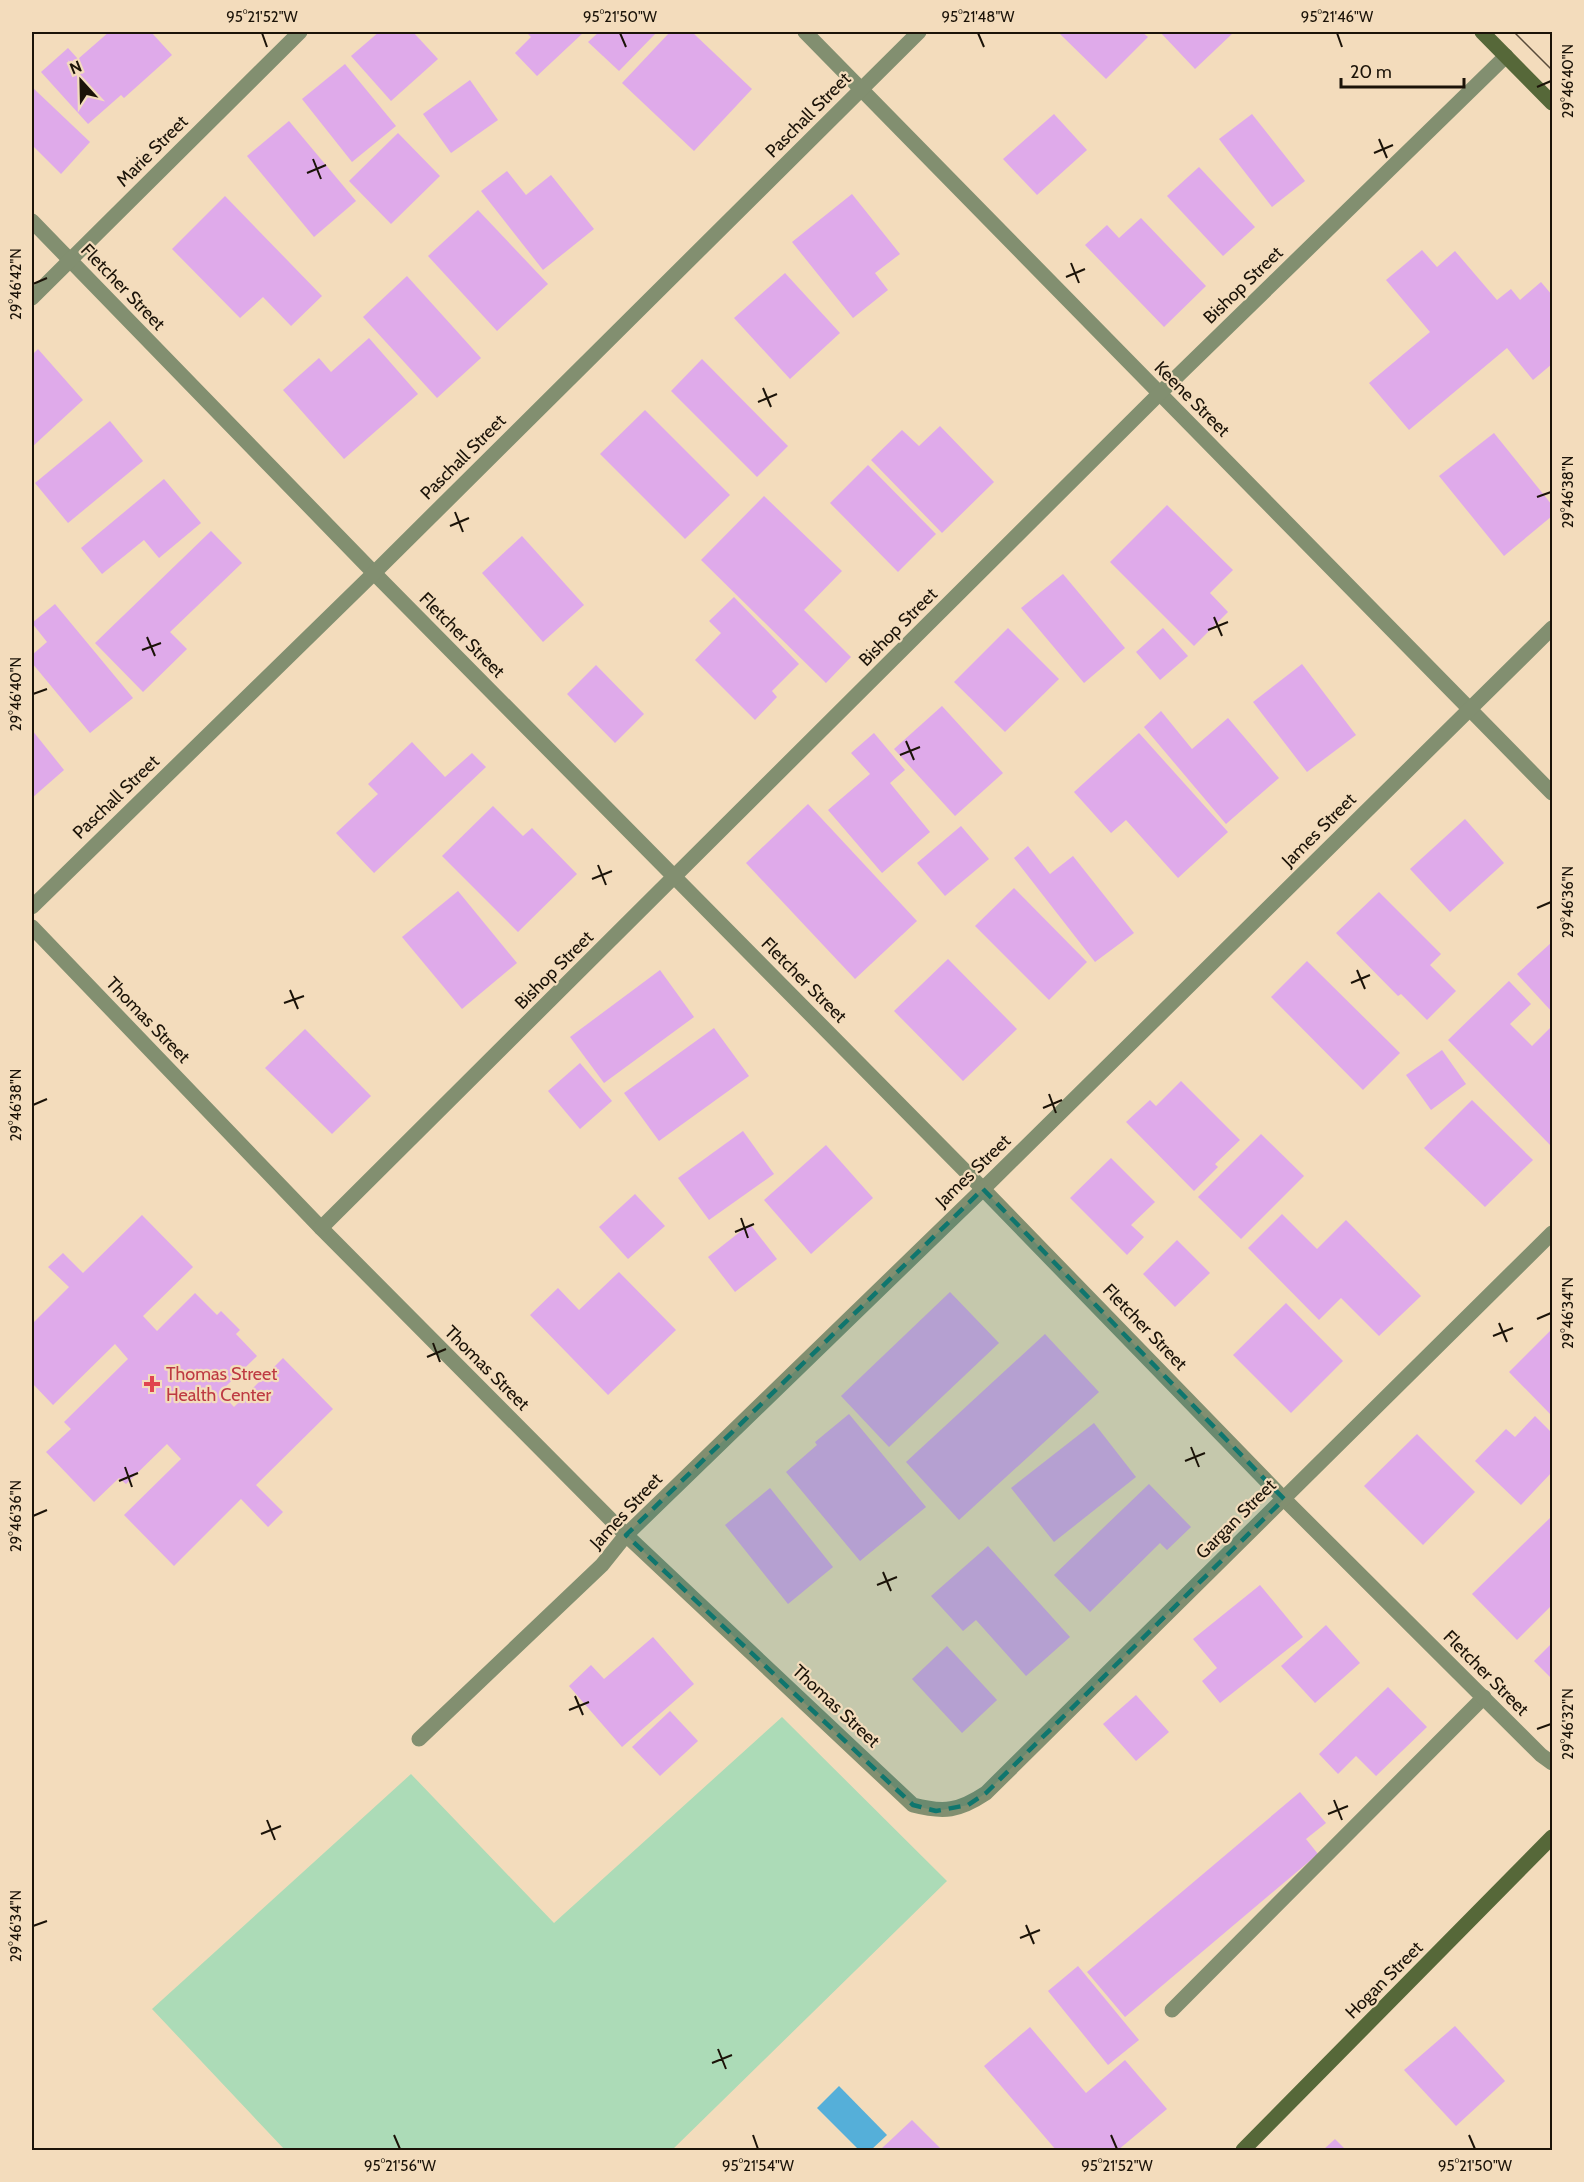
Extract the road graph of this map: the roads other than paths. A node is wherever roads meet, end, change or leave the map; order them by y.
1 (300, 32) edge
2 (805, 32) edge
3 (919, 32) edge
4 (1482, 32) edge
5 (1506, 56) junction
6 (861, 90) junction
7 (1552, 103) edge
8 (32, 221) edge
9 (70, 259) junction
10 (32, 298) edge
11 (1159, 394) junction
12 (374, 573) junction
13 (1552, 628) edge
14 (1469, 710) junction
15 (1552, 793) edge
16 (675, 877) junction
17 (32, 907) edge
18 (32, 927) edge
19 (983, 1189) junction
20 (321, 1228) junction
21 (1552, 1233) edge
22 (1284, 1498) junction
23 (626, 1534) junction
24 (1484, 1697) junction
25 (419, 1739) dead end
26 (1552, 1763) edge
27 (936, 1811) joint
28 (1552, 1837) edge
29 (1172, 2010) dead end
30 (1243, 2151) edge

1 - 9 street, Marie Street
2 - 6 street, Keene Street
3 - 6 street, Paschall Street
4 - 5 main road
5 - 7 main road
5 - 11 street, Bishop Street
6 - 11 street, Keene Street
6 - 12 street, Paschall Street
8 - 9 street, Fletcher Street
9 - 10 street, Marie Street
9 - 12 street, Fletcher Street
11 - 14 street, Keene Street
11 - 16 street, Bishop Street
12 - 16 street, Fletcher Street
12 - 17 street, Paschall Street
13 - 14 street, James Street
14 - 15 street, Keene Street
14 - 19 street, James Street
16 - 19 street, Fletcher Street
16 - 20 street, Bishop Street
18 - 20 street, Thomas Street
19 - 22 street, Fletcher Street
19 - 23 street, James Street
20 - 23 street, Thomas Street
21 - 22 street, Gargan Street
22 - 24 street, Fletcher Street
22 - 27 street, Gargan Street
23 - 25 street, James Street
23 - 27 street, Thomas Street
24 - 26 street, Fletcher Street
24 - 29 street
28 - 30 main road, Hogan Street

